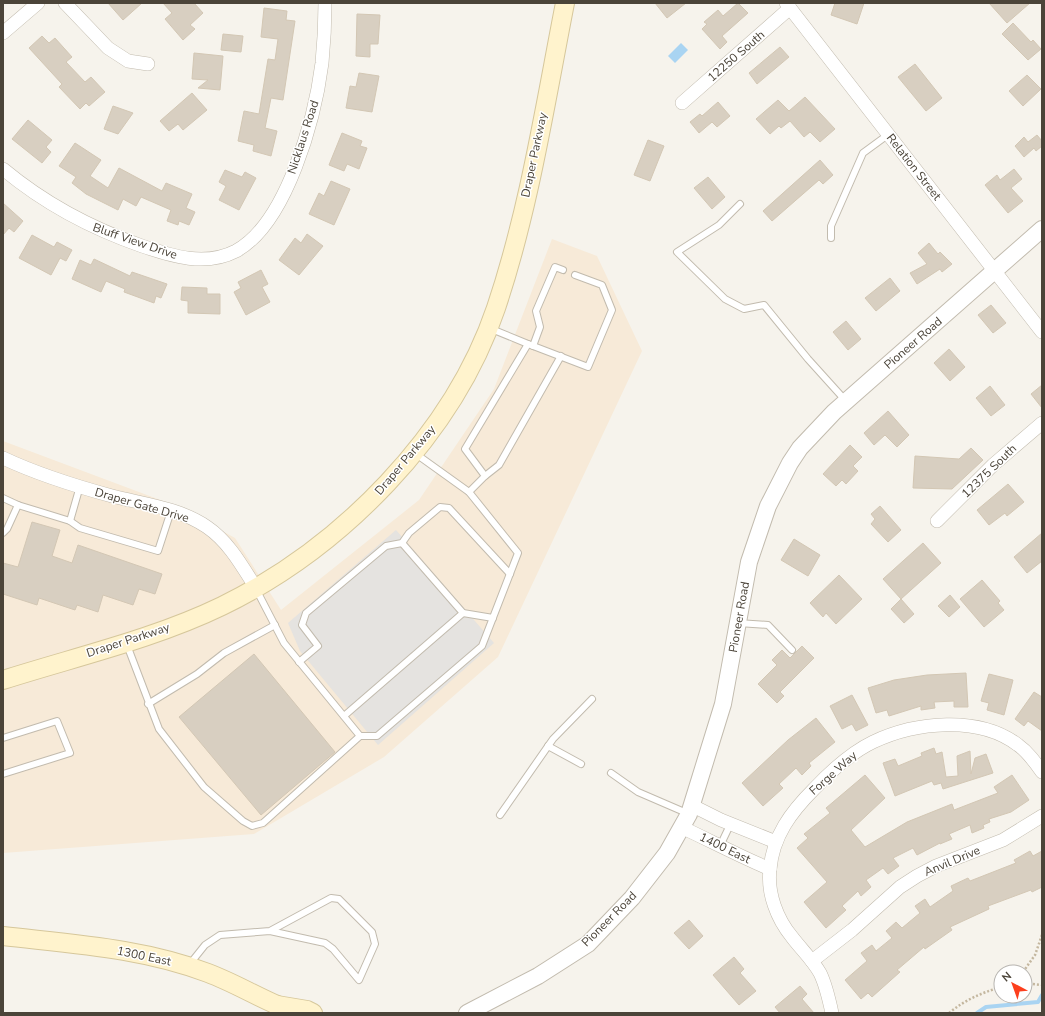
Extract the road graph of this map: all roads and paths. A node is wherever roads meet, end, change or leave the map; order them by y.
1 (38, 3) edge
2 (65, 3) edge
3 (325, 3) edge
4 (565, 3) edge
5 (788, 6) edge
6 (3, 33) edge
7 (148, 64) dead end
8 (682, 104) dead end
9 (889, 134) junction
10 (3, 168) edge
11 (740, 204) dead end
12 (1042, 229) edge
13 (831, 238) dead end
14 (235, 251) joint
15 (563, 270) dead end
16 (995, 270) junction
17 (575, 275) dead end
18 (488, 327) junction
19 (1042, 332) edge
20 (531, 345) junction
21 (561, 356) junction
22 (846, 402) junction
23 (1042, 423) edge
24 (415, 453) junction
25 (3, 458) edge
26 (485, 476) junction
27 (80, 486) junction
28 (469, 492) junction
29 (3, 498) edge
30 (18, 505) junction
31 (171, 511) junction
32 (70, 521) junction
33 (937, 521) dead end
34 (3, 533) edge
35 (402, 543) junction
36 (510, 574) junction
37 (256, 588) junction
38 (463, 613) junction
39 (493, 618) junction
40 (738, 623) junction
41 (275, 625) junction
42 (125, 642) junction
43 (792, 650) dead end
44 (299, 662) junction
45 (3, 680) edge
46 (592, 699) dead end
47 (148, 704) junction
48 (344, 716) junction
49 (360, 736) junction
50 (3, 738) edge
51 (548, 746) junction
52 (581, 764) dead end
53 (1042, 772) edge
54 (611, 773) dead end
55 (3, 774) edge
56 (500, 815) dead end
57 (687, 815) junction
58 (1042, 816) edge
59 (730, 823) junction
60 (776, 842) junction
61 (720, 846) junction
62 (770, 869) junction
63 (270, 931) junction
64 (1042, 935) edge
65 (3, 936) edge
66 (812, 961) junction
67 (1029, 964) edge
68 (188, 967) junction
69 (993, 989) edge
70 (282, 1009) edge
71 (313, 1013) edge
72 (467, 1013) edge
73 (832, 1013) edge
74 (949, 1013) edge

1 - 6 street
2 - 7 street
3 - 14 street, Nicklaus Road
4 - 18 main road, Draper Parkway
5 - 8 street, 12250 South
5 - 9 street, Relation Street
9 - 13 lane
9 - 16 street, Relation Street
10 - 14 street, Bluff View Drive
11 - 22 lane
12 - 16 street, Pioneer Road
15 - 20 lane
16 - 19 street, Relation Street
16 - 22 street, Pioneer Road
17 - 21 lane
18 - 20 lane
18 - 24 main road, Draper Parkway
20 - 21 lane
20 - 26 lane
21 - 26 lane
22 - 40 street, Pioneer Road
23 - 33 street, 12375 South
24 - 28 lane
24 - 37 main road, Draper Parkway
25 - 27 street, Draper Gate Drive
26 - 28 lane
27 - 31 street, Draper Gate Drive
27 - 32 lane
28 - 36 lane
29 - 30 lane
30 - 32 lane
30 - 34 lane
31 - 32 lane
31 - 37 street, Draper Gate Drive
35 - 36 lane
35 - 38 lane
35 - 44 lane
36 - 39 lane
37 - 41 lane
37 - 42 main road, Draper Parkway
38 - 39 lane
38 - 48 lane
39 - 49 lane
40 - 43 lane
40 - 57 street, Pioneer Road
41 - 44 lane
41 - 47 lane
42 - 45 main road, Draper Parkway
42 - 47 lane
44 - 48 lane
46 - 51 lane
47 - 49 lane
48 - 49 lane
50 - 55 lane
51 - 52 lane
51 - 56 lane
53 - 60 street, Forge Way
54 - 57 lane
57 - 59 street, 1400 East
57 - 61 street, 1400 East
57 - 72 street, Pioneer Road
58 - 66 street, Anvil Drive
59 - 60 street, 1400 East
59 - 61 lane
60 - 62 street, Forge Way
61 - 62 street, 1400 East
62 - 66 street, Forge Way
63 - 63 lane
63 - 68 lane
64 - 67 path
65 - 68 main road, 1300 East
66 - 73 street, Forge Way
68 - 70 main road, 1300 East
69 - 74 path
70 - 71 main road, 1300 East

